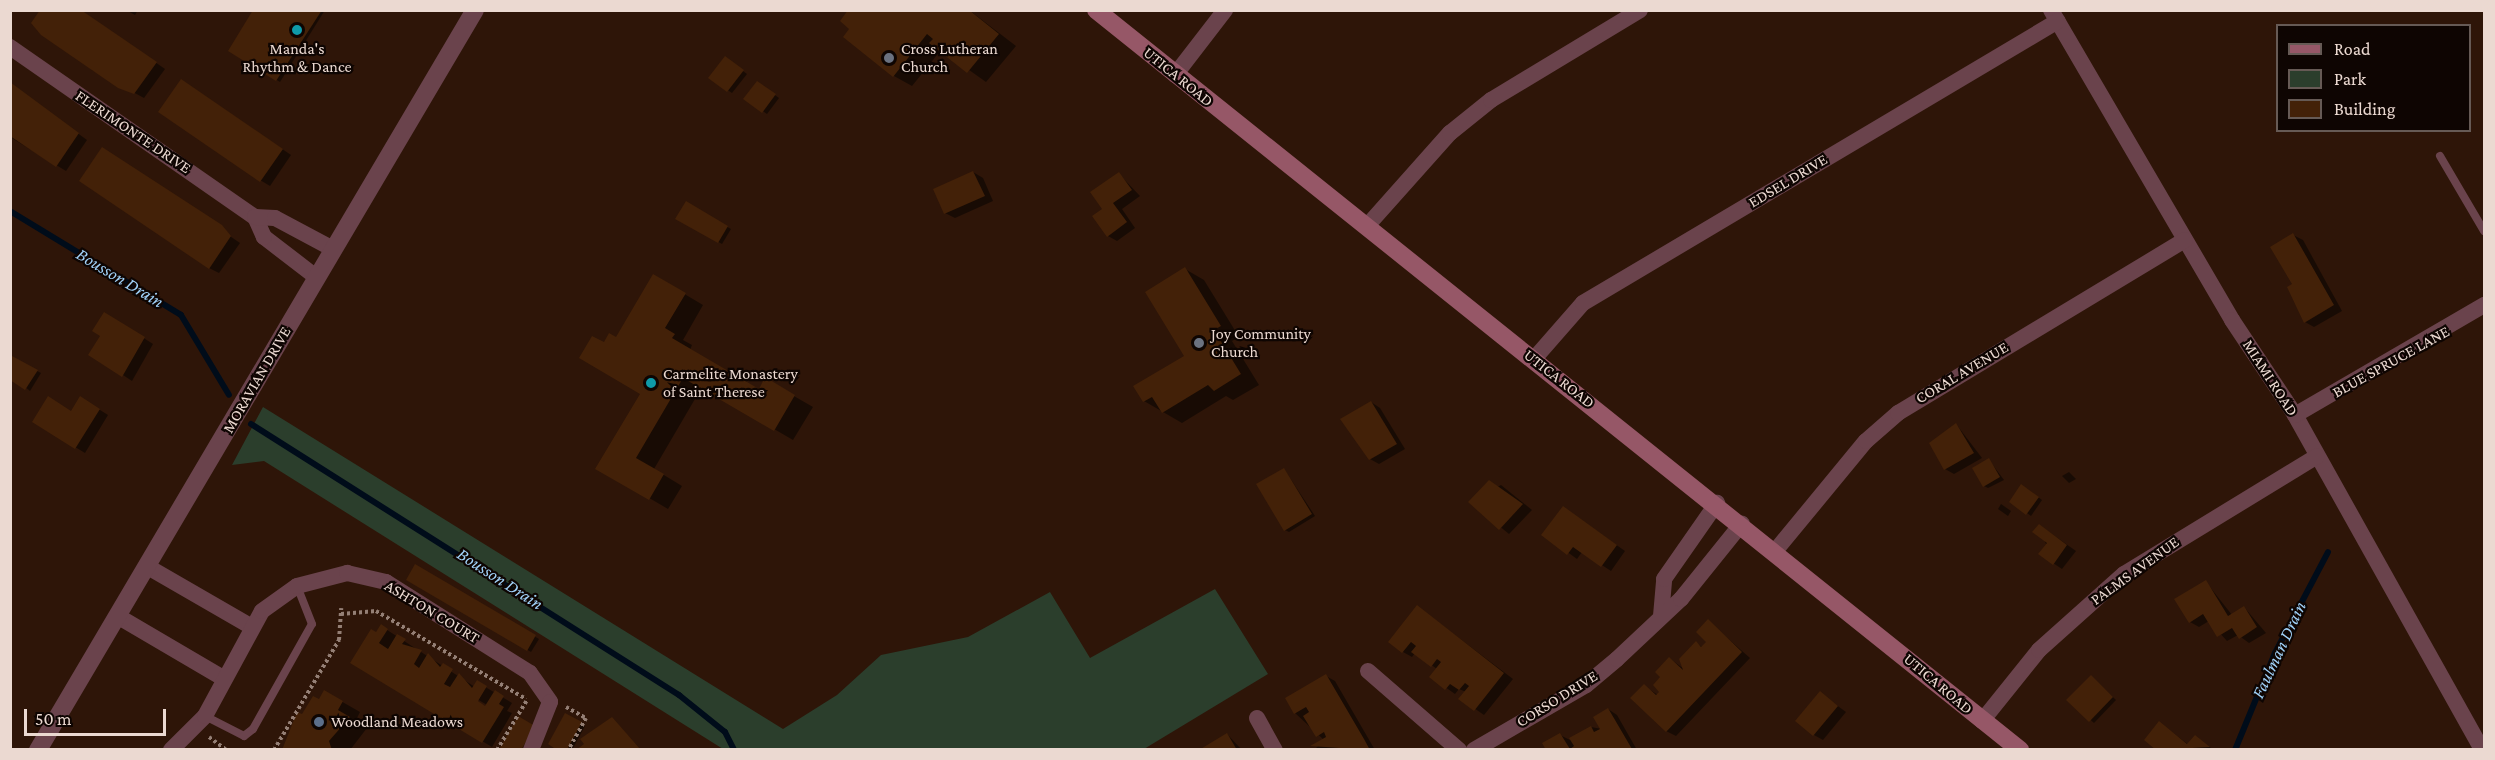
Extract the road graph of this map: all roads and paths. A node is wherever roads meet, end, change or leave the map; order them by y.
1 (475, 10) edge
2 (1096, 10) edge
3 (1225, 10) edge
4 (1640, 10) edge
5 (2054, 16) edge
6 (10, 47) edge
7 (1175, 75) junction
8 (2440, 156) dead end
9 (255, 217) junction
10 (1367, 226) junction
11 (2484, 231) edge
12 (2185, 240) junction
13 (333, 249) junction
14 (316, 277) junction
15 (2484, 305) edge
16 (1534, 359) junction
17 (2295, 416) junction
18 (2317, 456) junction
19 (1717, 503) junction
20 (1742, 523) junction
21 (1776, 550) junction
22 (148, 567) junction
23 (297, 586) junction
24 (341, 608) dead end
25 (341, 614) junction
26 (1661, 616) junction
27 (119, 617) junction
28 (250, 626) junction
29 (1368, 671) dead end
30 (223, 678) junction
31 (527, 700) junction
32 (549, 712) junction
33 (205, 716) junction
34 (1257, 718) dead end
35 (1982, 721) junction
36 (200, 741) dead end
37 (38, 750) edge
38 (171, 750) edge
39 (226, 750) edge
40 (274, 750) edge
41 (497, 750) edge
42 (531, 750) edge
43 (568, 750) edge
44 (1275, 750) edge
45 (1459, 750) edge
46 (1474, 750) edge
47 (2020, 750) edge
48 (2482, 750) edge

1 - 13 street, MORAVIAN DRIVE
2 - 7 main road, UTICA ROAD
3 - 7 street
4 - 10 street
5 - 12 street, MIAMI ROAD
5 - 16 street, EDSEL DRIVE
6 - 9 street, FLERIMONTE DRIVE
7 - 10 main road, UTICA ROAD
8 - 11 lane
9 - 13 street, FLERIMONTE DRIVE
9 - 14 street, FLERIMONTE DRIVE
10 - 16 main road, UTICA ROAD
12 - 17 street, MIAMI ROAD
12 - 21 street, CORAL AVENUE
13 - 14 street, MORAVIAN DRIVE
14 - 22 street, MORAVIAN DRIVE
15 - 17 street, BLUE SPRUCE LANE
16 - 19 main road, UTICA ROAD
17 - 18 street, MIAMI ROAD
18 - 35 street, PALMS AVENUE
18 - 48 street, MIAMI ROAD
19 - 20 main road, UTICA ROAD
19 - 26 street
20 - 21 main road, UTICA ROAD
20 - 26 street, CORSO DRIVE
21 - 35 main road, UTICA ROAD
22 - 27 street, MORAVIAN DRIVE
22 - 28 street
23 - 28 street, ASHTON COURT
23 - 32 street, ASHTON COURT
23 - 33 lane
24 - 25 path
25 - 31 path
25 - 40 path
26 - 46 street, CORSO DRIVE
27 - 30 street
27 - 37 street, MORAVIAN DRIVE
28 - 30 street, ASHTON COURT
29 - 45 street
30 - 33 street, ASHTON COURT
31 - 32 path
31 - 41 path
32 - 42 street
32 - 43 path
33 - 38 street, ASHTON COURT
34 - 44 street
35 - 47 main road, UTICA ROAD
36 - 39 path

